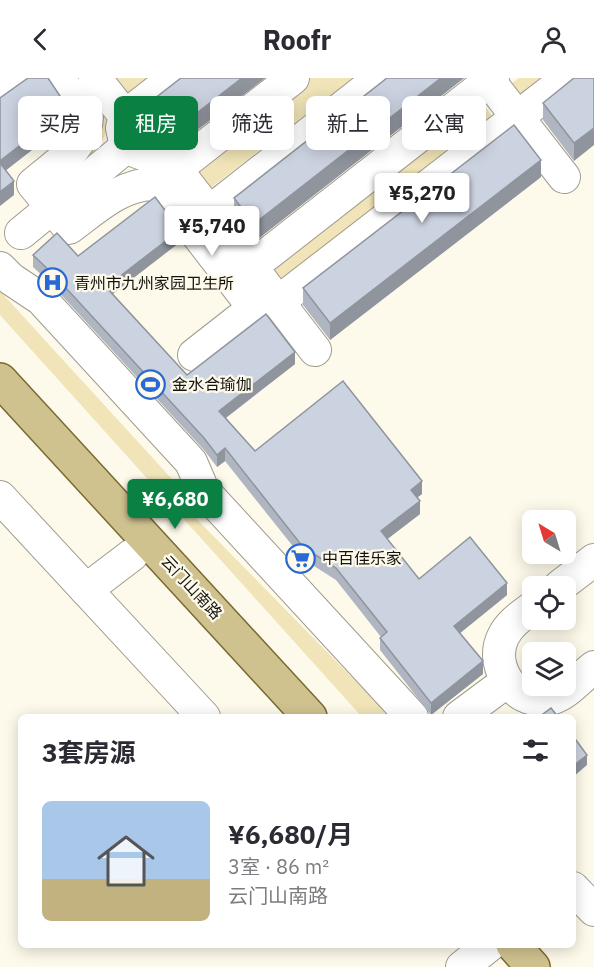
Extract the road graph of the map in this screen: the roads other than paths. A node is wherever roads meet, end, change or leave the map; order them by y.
1 (17, 78) edge
2 (58, 78) edge
3 (95, 78) edge
4 (174, 78) edge
5 (293, 78) edge
6 (380, 78) edge
7 (568, 78) edge
8 (490, 79) edge
9 (0, 91) edge
10 (151, 96) edge
11 (114, 103) edge
12 (517, 117) junction
13 (122, 150) edge
14 (132, 150) edge
15 (176, 169) junction
16 (564, 177) dead end
17 (52, 208) junction
18 (209, 212) junction
19 (8, 249) edge
20 (251, 267) junction
21 (278, 302) junction
22 (315, 350) dead end
23 (194, 355) dead end
24 (0, 380) edge
25 (0, 497) edge
26 (132, 555) dead end
27 (594, 560) edge
28 (573, 576) edge
29 (87, 590) junction
30 (522, 616) edge
31 (594, 667) edge
32 (506, 682) junction
33 (201, 714) edge
34 (307, 714) edge
35 (409, 714) edge
36 (463, 714) edge
37 (576, 891) edge
38 (594, 910) edge
39 (486, 948) edge
40 (516, 948) edge
41 (462, 967) edge
42 (533, 967) edge

1 - 9 street
2 - 17 street
3 - 11 street
4 - 10 street
5 - 15 street
6 - 18 street
7 - 12 street
8 - 12 street
8 - 20 street
12 - 16 street
12 - 21 street
13 - 17 street
14 - 15 street
15 - 18 street
17 - 19 street
17 - 23 street
18 - 20 street
19 - 35 street
20 - 21 street
21 - 22 street
24 - 34 main road, 云门山南路
25 - 29 street
26 - 29 street
27 - 28 street
29 - 33 street
30 - 32 street
31 - 32 street
32 - 36 street
37 - 38 street
39 - 41 street
40 - 42 main road

